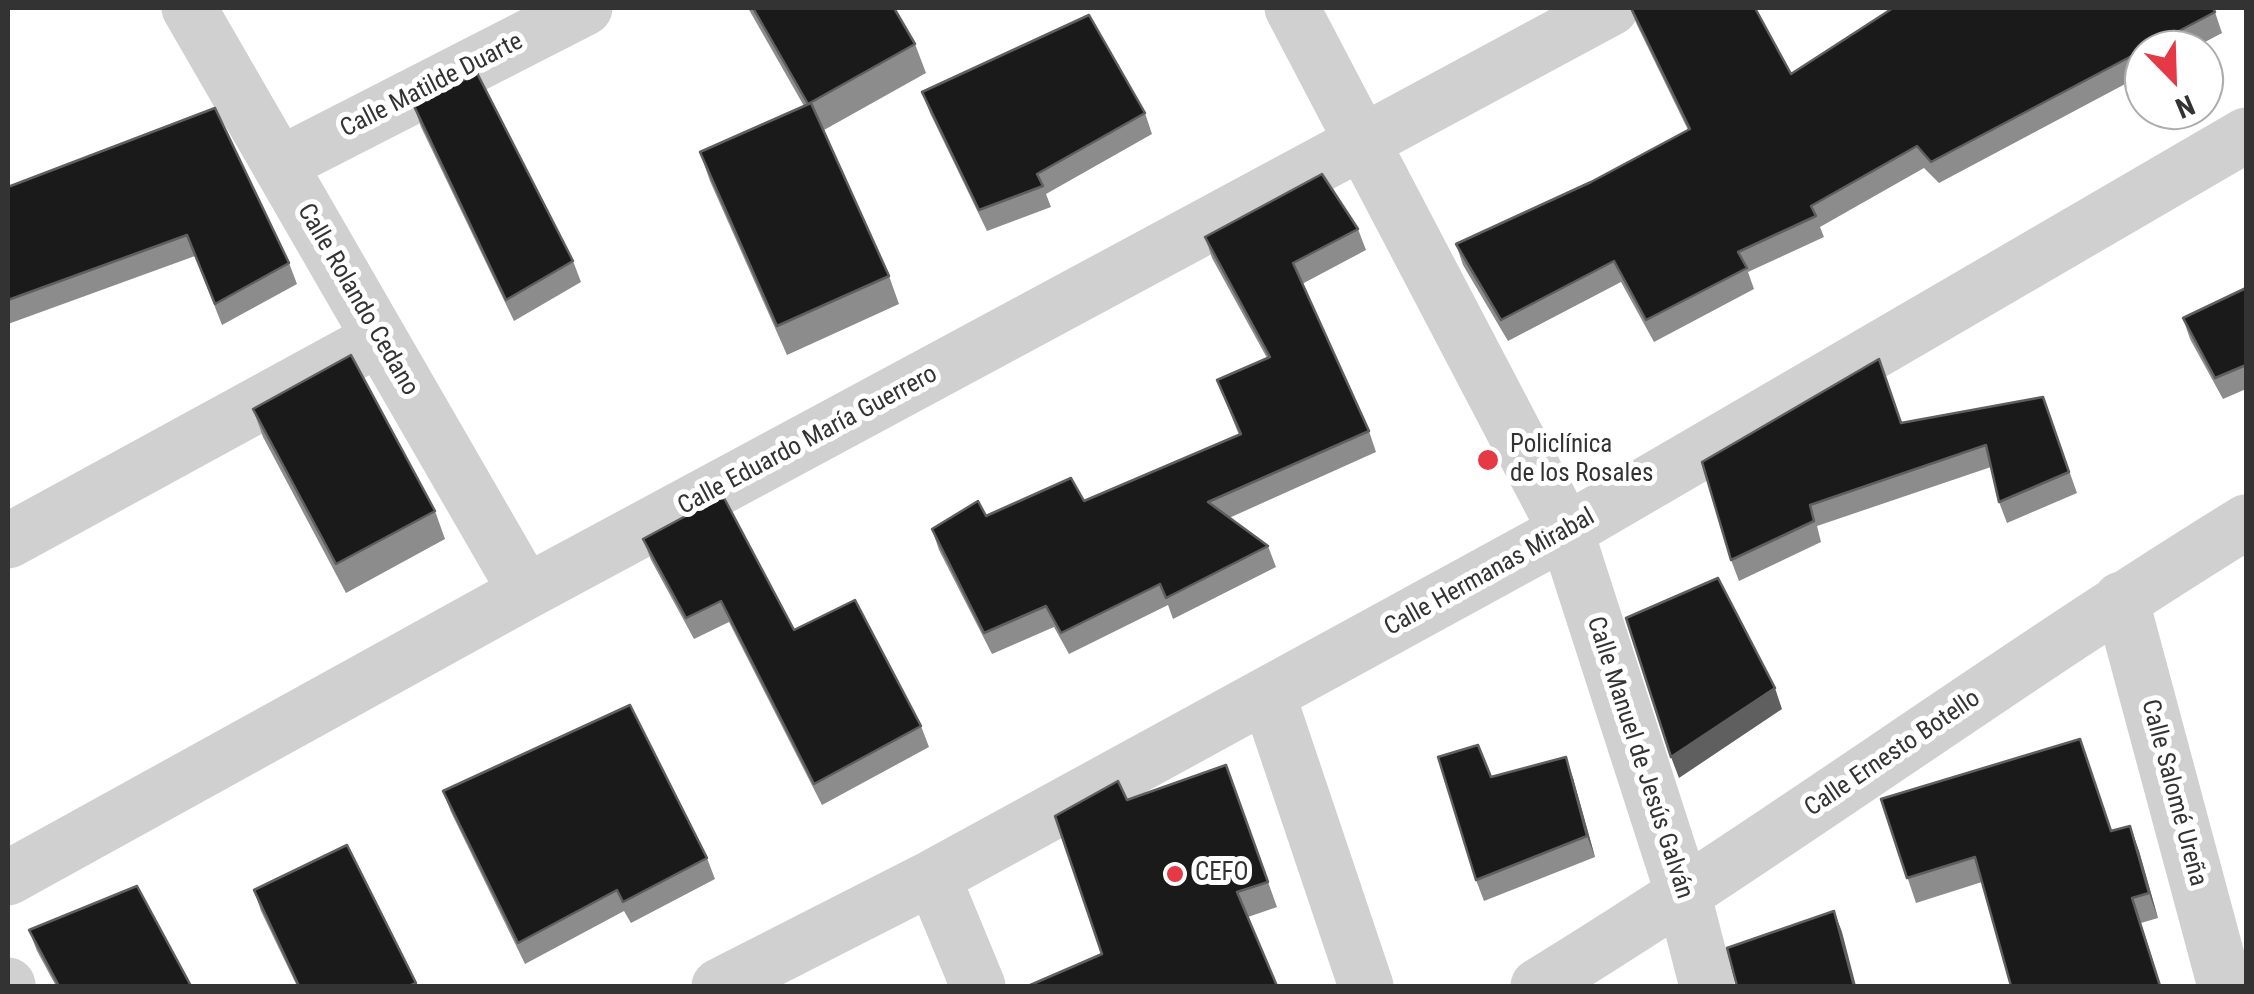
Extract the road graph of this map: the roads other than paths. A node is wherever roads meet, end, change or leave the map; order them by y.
1 (189, 8) edge
2 (585, 8) edge
3 (1292, 8) edge
4 (1610, 8) edge
5 (2246, 135) edge
6 (1364, 142) junction
7 (280, 164) junction
8 (378, 338) junction
9 (2246, 522) edge
10 (1566, 531) junction
11 (8, 541) edge
12 (526, 592) junction
13 (2120, 599) junction
14 (1268, 695) junction
15 (934, 877) junction
16 (8, 878) edge
17 (1684, 896) junction
18 (719, 986) edge
19 (978, 986) edge
20 (1366, 986) edge
21 (1538, 986) edge
22 (1707, 986) edge
23 (2225, 986) edge

1 - 7 street, Calle Rolando Cedano
2 - 7 street, Calle Matilde Duarte
3 - 6 street, Calle Manuel de Jesús Galván
4 - 6 street, Calle Eduardo María Guerrero
5 - 10 street, Calle Hermanas Mirabal
6 - 10 street, Calle Manuel de Jesús Galván
6 - 12 street, Calle Eduardo María Guerrero
7 - 8 street, Calle Rolando Cedano
8 - 11 street
8 - 12 street, Calle Rolando Cedano
9 - 13 street, Calle Ernesto Botello
10 - 14 street, Calle Hermanas Mirabal
10 - 17 street, Calle Manuel de Jesús Galván
12 - 16 street, Calle Eduardo María Guerrero
13 - 17 street, Calle Ernesto Botello
13 - 23 street, Calle Salomé Ureña
14 - 15 street, Calle Hermanas Mirabal
14 - 20 street
15 - 18 street, Calle Hermanas Mirabal
15 - 19 street
17 - 21 street, Calle Ernesto Botello
17 - 22 street, Calle Manuel de Jesús Galván

